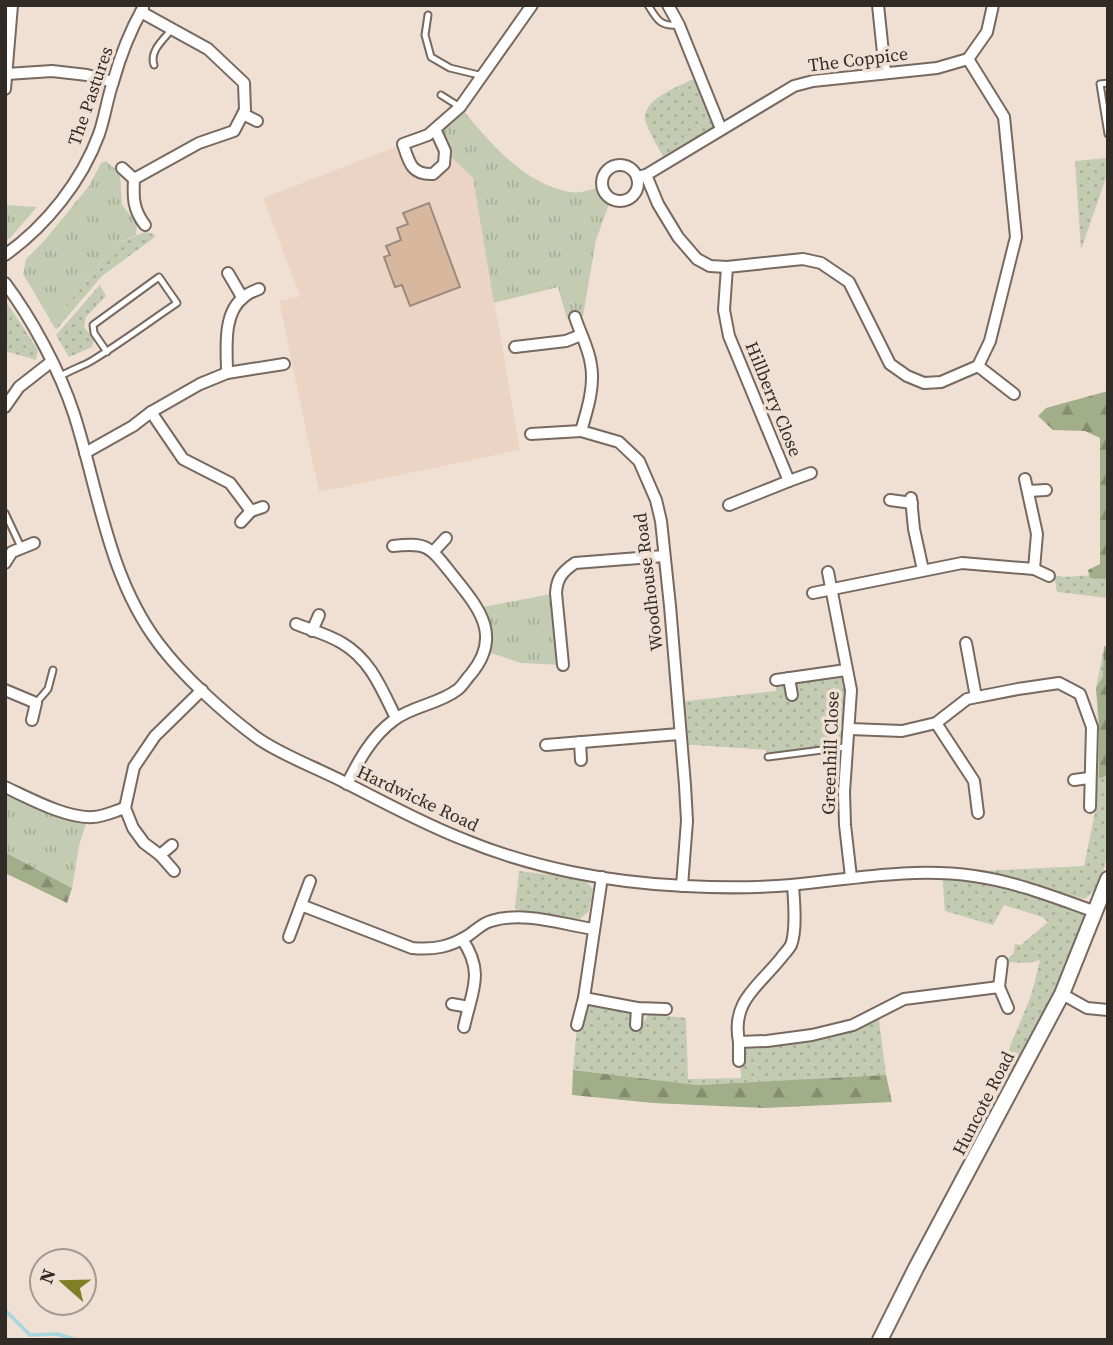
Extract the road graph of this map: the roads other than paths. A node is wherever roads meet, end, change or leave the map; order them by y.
1 (12, 5) edge
2 (532, 5) edge
3 (648, 5) edge
4 (668, 5) edge
5 (878, 5) edge
6 (993, 5) edge
7 (142, 8) edge
8 (428, 15) dead end
9 (679, 25) junction
10 (173, 28) junction
11 (968, 60) junction
12 (154, 65) dead end
13 (886, 72) junction
14 (7, 74) junction
15 (483, 76) junction
16 (113, 82) junction
17 (1108, 83) edge
18 (5, 89) edge
19 (441, 95) dead end
20 (460, 107) junction
21 (243, 114) junction
22 (257, 121) dead end
23 (722, 129) junction
24 (435, 130) junction
25 (1108, 134) edge
26 (122, 168) dead end
27 (134, 179) junction
28 (145, 225) dead end
29 (5, 254) edge
30 (727, 267) junction
31 (228, 273) dead end
32 (5, 283) edge
33 (259, 289) dead end
34 (242, 297) junction
35 (575, 317) dead end
36 (581, 335) junction
37 (515, 346) dead end
38 (107, 352) junction
39 (51, 362) junction
40 (284, 364) dead end
41 (978, 366) junction
42 (228, 373) junction
43 (58, 378) junction
44 (1014, 394) dead end
45 (5, 407) edge
46 (151, 412) junction
47 (581, 431) junction
48 (531, 435) dead end
49 (85, 453) junction
50 (811, 473) dead end
51 (1025, 479) dead end
52 (789, 481) junction
53 (1046, 490) dead end
54 (1028, 491) junction
55 (890, 500) dead end
56 (729, 505) dead end
57 (249, 507) junction
58 (263, 508) dead end
59 (5, 513) edge
60 (241, 522) dead end
61 (446, 538) dead end
62 (34, 543) dead end
63 (393, 546) dead end
64 (21, 547) junction
65 (434, 551) junction
66 (664, 556) junction
67 (5, 564) edge
68 (1034, 569) junction
69 (923, 570) junction
70 (828, 572) dead end
71 (1049, 576) dead end
72 (831, 590) junction
73 (813, 593) dead end
74 (319, 615) dead end
75 (296, 624) dead end
76 (312, 631) junction
77 (966, 643) dead end
78 (563, 665) dead end
79 (52, 670) dead end
80 (846, 670) junction
81 (789, 678) junction
82 (776, 680) dead end
83 (5, 690) edge
84 (202, 690) junction
85 (792, 695) dead end
86 (976, 697) junction
87 (36, 703) junction
88 (396, 718) junction
89 (32, 720) dead end
90 (936, 723) junction
91 (850, 729) junction
92 (679, 734) junction
93 (580, 742) junction
94 (546, 745) dead end
95 (845, 747) junction
96 (768, 757) dead end
97 (580, 760) dead end
98 (1089, 778) junction
99 (1074, 780) dead end
100 (347, 784) junction
101 (5, 787) edge
102 (1090, 807) dead end
103 (125, 808) junction
104 (978, 813) dead end
105 (172, 845) dead end
106 (160, 855) junction
107 (174, 871) dead end
108 (602, 877) junction
109 (851, 877) junction
110 (1108, 879) edge
111 (310, 881) dead end
112 (793, 885) junction
113 (682, 886) junction
114 (300, 905) junction
115 (1096, 912) junction
116 (593, 929) junction
117 (289, 937) dead end
118 (462, 939) junction
119 (1002, 961) dead end
120 (999, 987) junction
121 (1062, 994) junction
122 (584, 998) junction
123 (452, 1004) dead end
124 (469, 1007) junction
125 (637, 1007) junction
126 (1008, 1008) dead end
127 (666, 1009) dead end
128 (1108, 1010) edge
129 (577, 1025) dead end
130 (636, 1025) dead end
131 (464, 1027) dead end
132 (739, 1042) junction
133 (739, 1061) dead end
134 (880, 1340) edge

1 - 14 street
2 - 15 street
3 - 9 lane
4 - 9 street
5 - 13 street
6 - 11 street
7 - 10 street
7 - 16 street, The Pastures
8 - 15 lane
9 - 23 street
10 - 12 lane
10 - 21 street
11 - 13 street, The Coppice
11 - 41 street
13 - 23 street, The Coppice
14 - 16 street
14 - 18 street
15 - 20 street
16 - 29 street, The Pastures
17 - 25 lane
19 - 20 lane
20 - 24 street
21 - 22 street
21 - 27 street
23 - 30 street, The Coppice
24 - 24 street
26 - 27 street
27 - 28 street
30 - 41 street
30 - 52 street, Hillberry Close
31 - 34 street
32 - 39 street, Hardwicke Road
33 - 34 street
34 - 42 street
35 - 36 street
36 - 37 street
36 - 47 street
38 - 38 lane
38 - 43 lane
39 - 43 street, Hardwicke Road
39 - 45 street
40 - 42 street
41 - 44 street
42 - 46 street
43 - 49 street, Hardwicke Road
46 - 49 street
46 - 57 street
47 - 48 street
47 - 66 street, Woodhouse Road
49 - 84 street, Hardwicke Road
50 - 52 street
51 - 54 street
52 - 56 street, Hillberry Close
53 - 54 street
54 - 68 street
55 - 69 street
57 - 58 street
57 - 60 street
59 - 64 lane
61 - 65 street
62 - 64 street
63 - 65 street
64 - 67 street
65 - 88 street
66 - 78 street
66 - 92 street, Woodhouse Road
68 - 69 street
68 - 71 street
69 - 72 street
70 - 72 street, Greenhill Close
72 - 73 street
72 - 80 street, Greenhill Close
74 - 76 street
75 - 76 street
76 - 88 street
77 - 86 street
79 - 87 lane
80 - 81 street
80 - 91 street, Greenhill Close
81 - 82 street
81 - 85 street
83 - 87 street
84 - 100 street, Hardwicke Road
84 - 103 street
86 - 90 street
86 - 98 street
87 - 89 street
88 - 100 street
90 - 91 street
90 - 104 street
91 - 95 street, Greenhill Close
92 - 93 street
92 - 113 street, Woodhouse Road
93 - 94 street
93 - 97 street
95 - 96 lane
95 - 109 street, Greenhill Close
98 - 99 street
98 - 102 street
100 - 108 street, Hardwicke Road
101 - 103 street
103 - 106 street
105 - 106 street
106 - 107 street
108 - 113 street, Hardwicke Road
108 - 116 street
109 - 112 street, Hardwicke Road
109 - 115 street, Hardwicke Road
110 - 115 street, Huncote Road
111 - 114 street
112 - 113 street, Hardwicke Road
112 - 132 street
114 - 117 street
114 - 118 street
115 - 121 street, Huncote Road
116 - 118 street
116 - 122 street
118 - 124 street
119 - 120 street
120 - 126 street
120 - 132 street
121 - 128 street
121 - 134 street, Huncote Road
122 - 125 street
122 - 129 street
123 - 124 street
124 - 131 street
125 - 127 street
125 - 130 street
132 - 133 street

